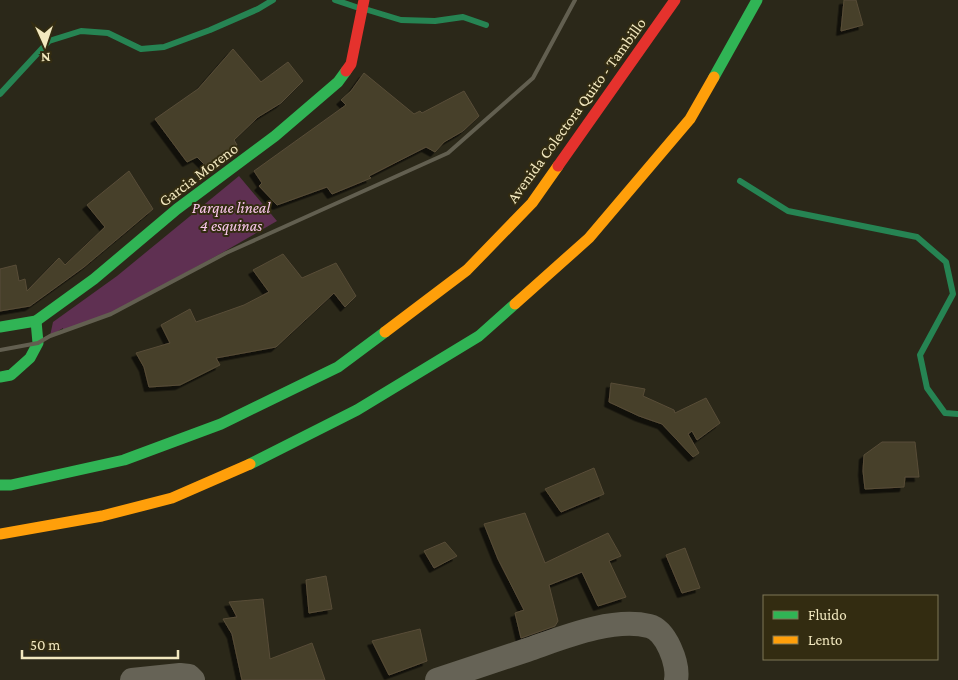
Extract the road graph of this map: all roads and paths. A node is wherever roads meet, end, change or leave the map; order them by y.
1 (364, 0) edge
2 (675, 0) edge
3 (757, 0) edge
4 (36, 321) junction
5 (0, 327) edge
6 (0, 377) edge
7 (0, 485) edge
8 (0, 534) edge
9 (132, 680) edge
10 (193, 680) edge
11 (436, 680) edge
12 (676, 680) edge

1 - 4 main road, Garcia Moreno
2 - 7 main road, Avenida Colectora Quito - Tambillo
3 - 8 main road
4 - 5 main road, Garcia Moreno
4 - 6 main road
9 - 10 street
11 - 12 street

